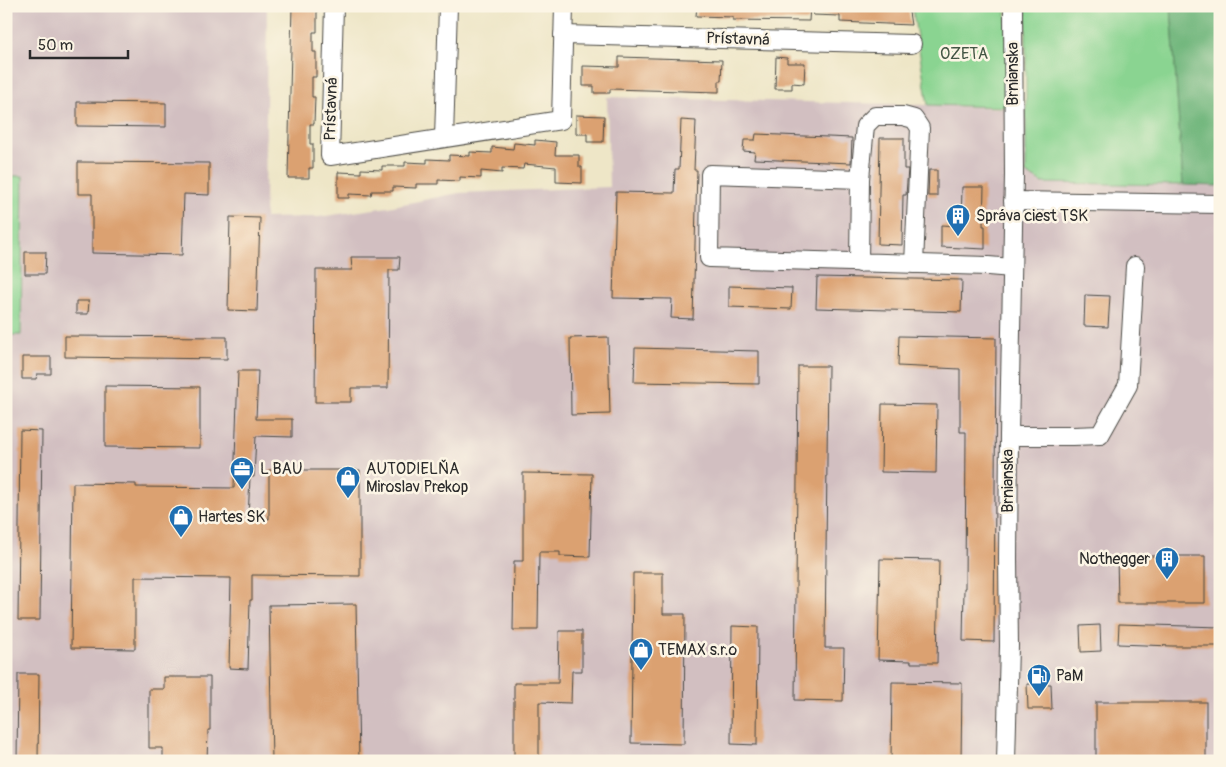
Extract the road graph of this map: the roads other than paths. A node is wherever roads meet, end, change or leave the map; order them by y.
1 (334, 6) edge
2 (448, 6) edge
3 (564, 6) edge
4 (1013, 6) edge
5 (563, 35) junction
6 (912, 44) dead end
7 (444, 138) junction
8 (860, 180) junction
9 (1013, 201) junction
10 (1220, 204) edge
11 (859, 263) junction
12 (914, 264) junction
13 (1135, 266) dead end
14 (1012, 268) junction
15 (1009, 436) junction
16 (1006, 761) edge

1 - 7 street, Prístavná
2 - 7 street
3 - 5 street, Prístavná
4 - 9 street, Brnianska
5 - 6 street, Prístavná
5 - 7 street, Prístavná
8 - 11 street
8 - 11 street
8 - 12 street
9 - 10 street
9 - 14 street, Brnianska
11 - 12 street
12 - 14 street
13 - 15 street
14 - 15 street, Brnianska
15 - 16 street, Brnianska

